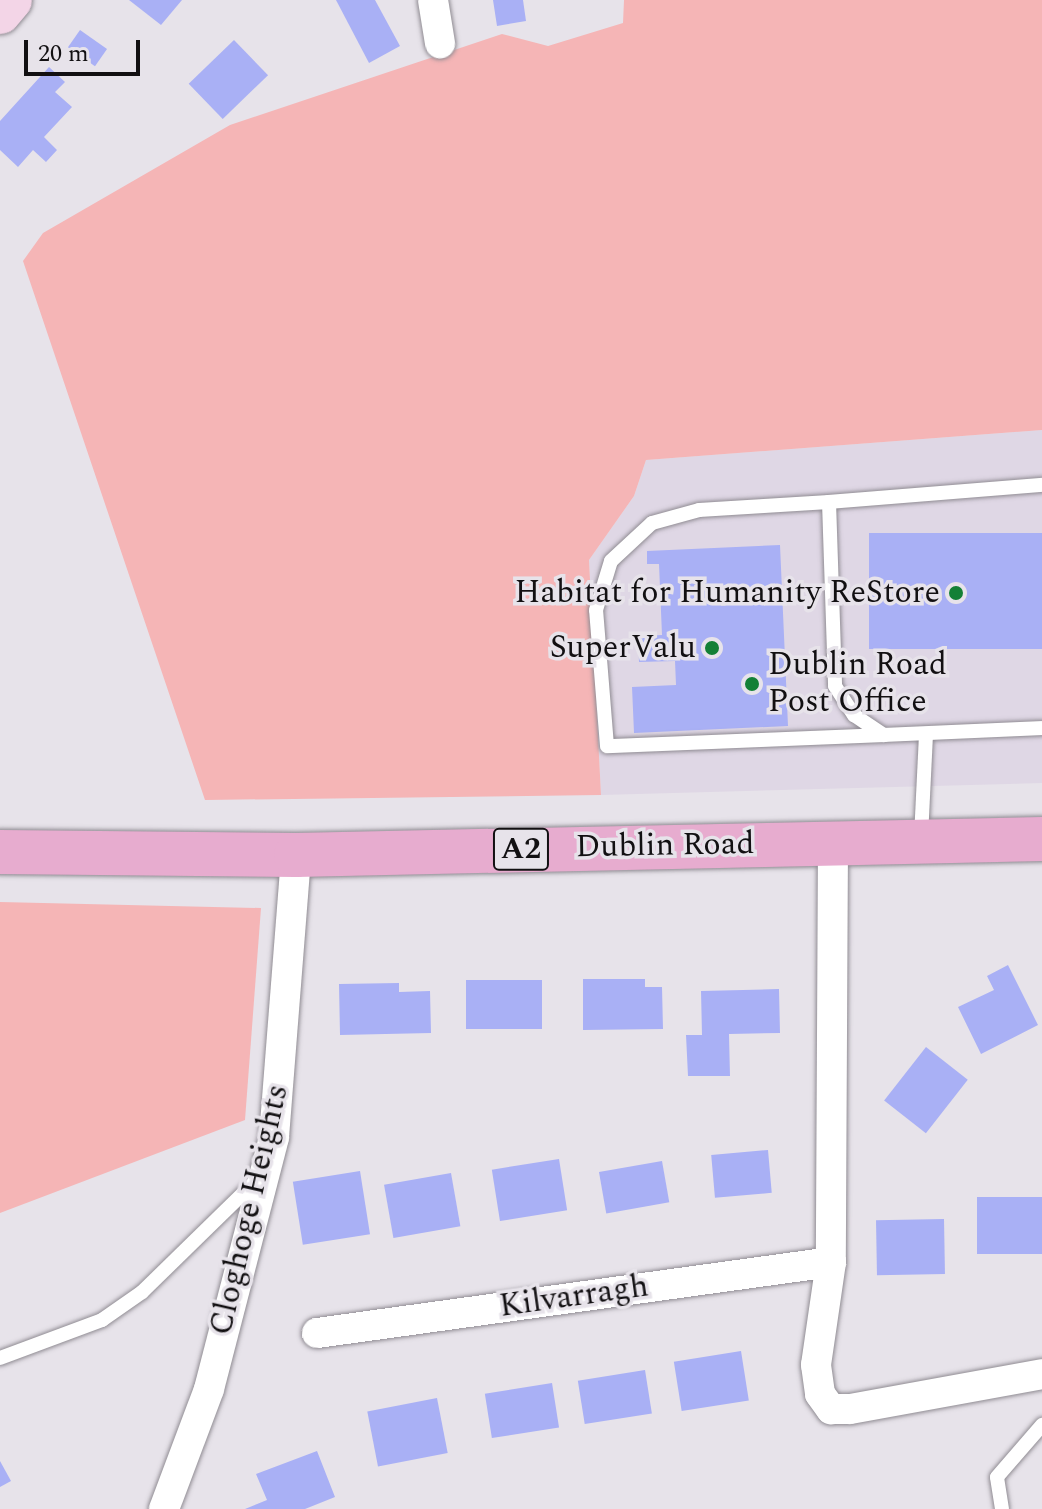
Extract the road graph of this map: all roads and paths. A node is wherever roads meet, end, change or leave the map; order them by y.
1 (11, 0) edge
2 (433, 0) edge
3 (0, 13) edge
4 (440, 43) dead end
5 (1042, 485) edge
6 (829, 502) junction
7 (1042, 728) edge
8 (926, 734) junction
9 (884, 735) junction
10 (1042, 839) edge
11 (920, 841) junction
12 (833, 843) junction
13 (0, 852) edge
14 (296, 855) junction
15 (265, 1172) junction
16 (831, 1262) junction
17 (317, 1333) dead end
18 (0, 1358) edge
19 (1042, 1374) edge
20 (1042, 1425) edge
21 (164, 1509) edge
22 (1002, 1509) edge

1 - 3 street
2 - 4 street
5 - 6 lane
6 - 9 lane
6 - 9 lane
7 - 8 lane
8 - 9 lane
8 - 11 lane
10 - 11 main road, Dublin Road / A2
11 - 12 main road, Dublin Road / A2
12 - 14 main road, Dublin Road / A2
12 - 16 street
13 - 14 main road, Dublin Road / A2
14 - 15 street, Cloghoge Heights
15 - 18 lane
15 - 21 street, Cloghoge Heights
16 - 17 street, Kilvarragh
16 - 19 street
20 - 22 lane

